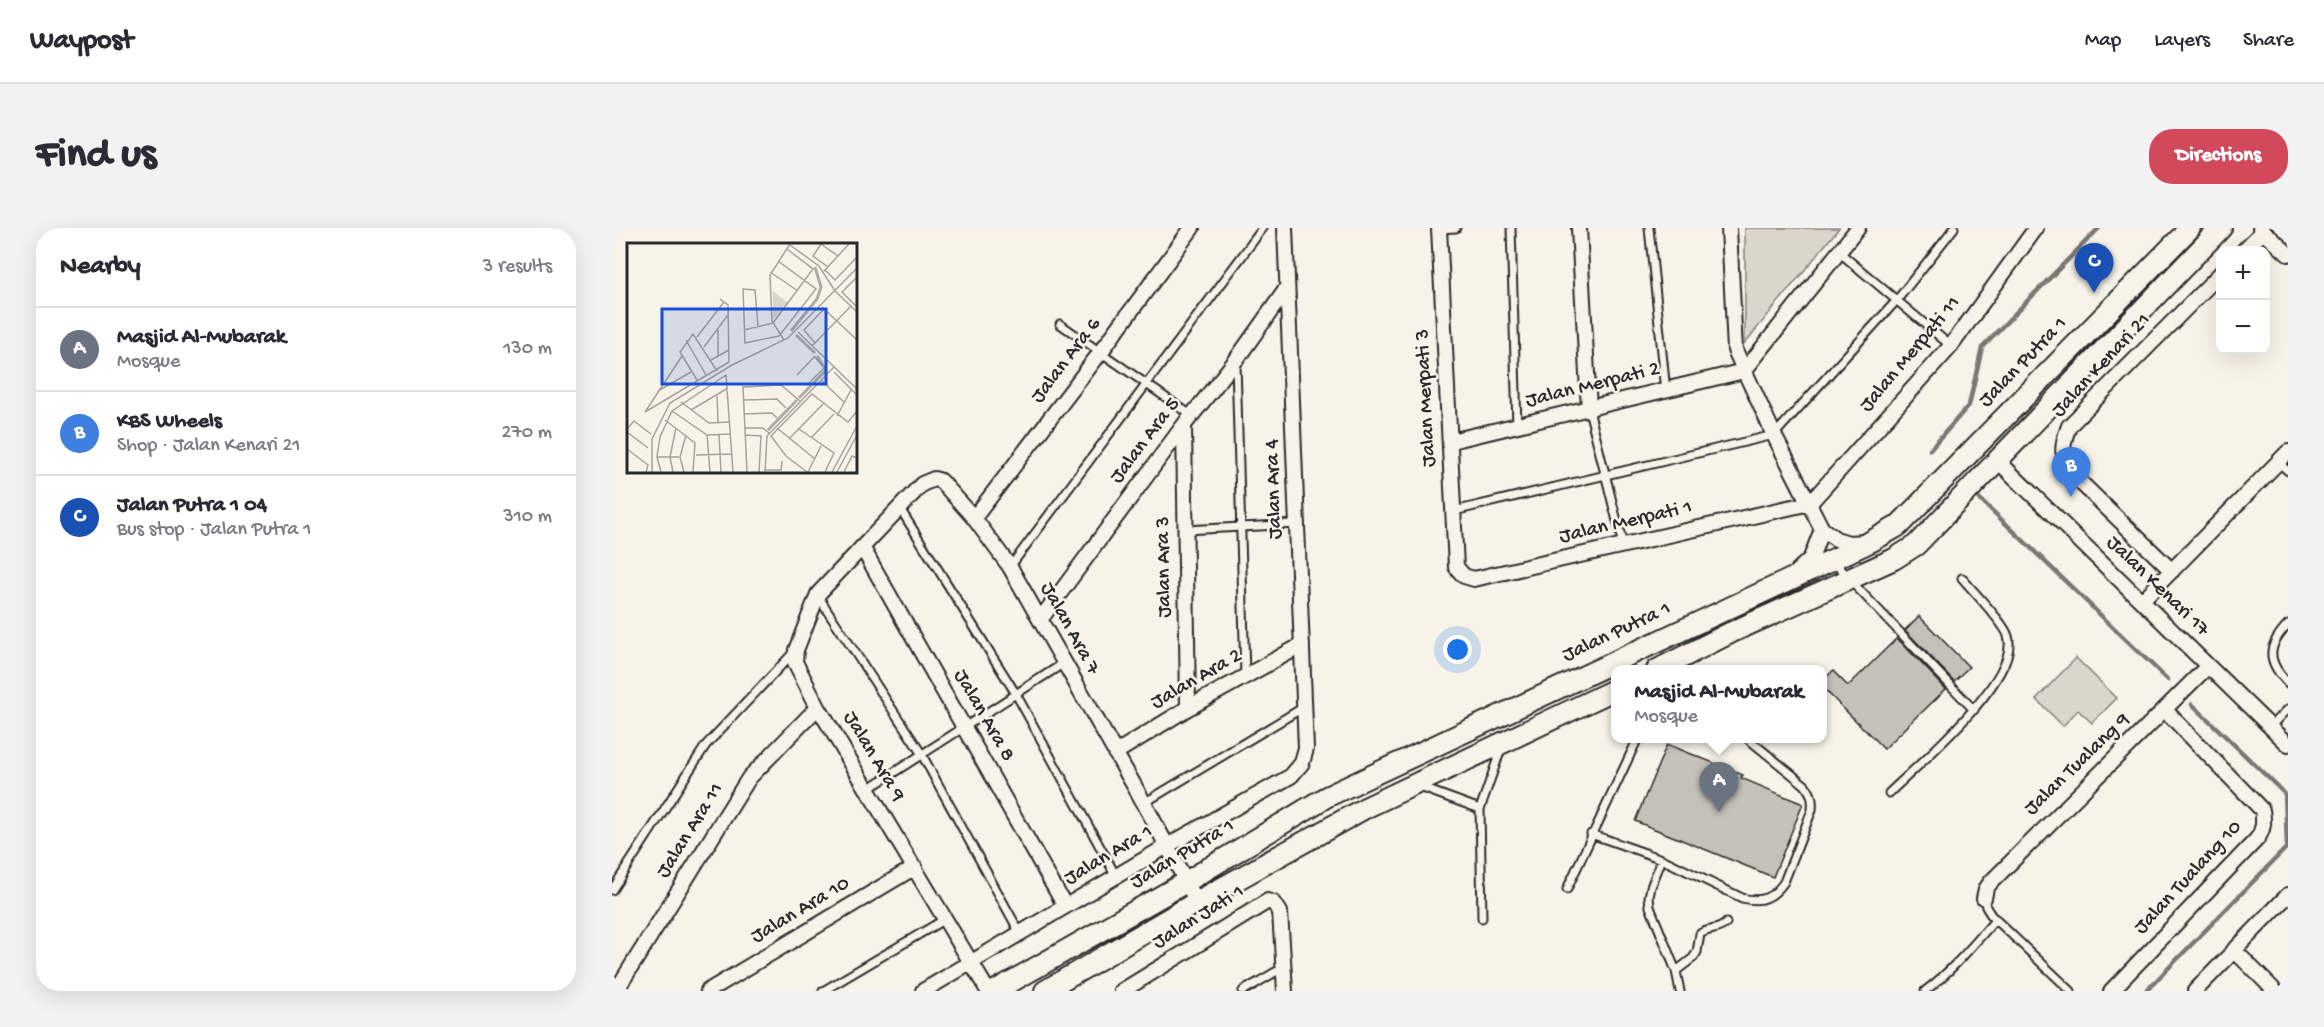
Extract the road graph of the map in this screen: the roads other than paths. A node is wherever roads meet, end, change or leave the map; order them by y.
1 (1192, 228) edge
2 (1263, 228) edge
3 (1285, 228) edge
4 (1456, 228) edge
5 (1511, 228) edge
6 (1579, 228) edge
7 (1649, 228) edge
8 (1729, 228) edge
9 (1858, 228) edge
10 (1954, 228) edge
11 (2036, 228) edge
12 (2190, 228) edge
13 (2221, 228) edge
14 (1439, 229) edge
15 (2262, 230) edge
16 (2248, 246) edge
17 (1839, 252) junction
18 (2288, 254) edge
19 (2216, 278) edge
20 (1287, 288) junction
21 (1898, 300) junction
22 (1060, 324) dead end
23 (1951, 346) junction
24 (1100, 353) junction
25 (1236, 360) junction
26 (1744, 371) junction
27 (1146, 384) junction
28 (1666, 391) junction
29 (1589, 410) junction
30 (1188, 420) junction
31 (1517, 426) junction
32 (1774, 435) junction
33 (1450, 441) junction
34 (1997, 460) junction
35 (2285, 462) edge
36 (1605, 476) junction
37 (1810, 503) junction
38 (899, 507) junction
39 (1454, 511) junction
40 (974, 518) junction
41 (1297, 524) junction
42 (1241, 527) junction
43 (1822, 529) junction
44 (1185, 530) junction
45 (1870, 542) junction
46 (1623, 545) junction
47 (862, 547) junction
48 (1834, 559) junction
49 (1010, 567) junction
50 (1456, 567) joint
51 (2172, 571) junction
52 (1962, 578) dead end
53 (1849, 579) junction
54 (1788, 580) junction
55 (818, 594) junction
56 (2142, 601) junction
57 (1040, 620) junction
58 (2288, 624) edge
59 (1302, 645) junction
60 (796, 650) junction
61 (1686, 662) edge
62 (1064, 663) junction
63 (2208, 666) junction
64 (1245, 676) junction
65 (2288, 683) edge
66 (1611, 691) edge
67 (1016, 694) junction
68 (818, 707) junction
69 (1304, 707) junction
70 (1188, 708) junction
71 (2288, 709) edge
72 (1974, 710) junction
73 (2165, 710) junction
74 (965, 726) junction
75 (2271, 727) junction
76 (1503, 742) junction
77 (1636, 743) edge
78 (1753, 743) edge
79 (2288, 744) edge
80 (1306, 749) joint
81 (921, 753) junction
82 (1115, 753) junction
83 (1415, 785) junction
84 (868, 789) junction
85 (1889, 793) dead end
86 (1144, 803) junction
87 (1480, 809) junction
88 (1591, 834) junction
89 (1167, 846) junction
90 (1662, 859) junction
91 (915, 867) junction
92 (1116, 876) junction
93 (1186, 882) junction
94 (1567, 889) dead end
95 (612, 890) edge
96 (2288, 896) edge
97 (1984, 898) joint
98 (1197, 902) junction
99 (1065, 906) junction
100 (1482, 918) dead end
101 (945, 919) junction
102 (1996, 919) junction
103 (1726, 923) dead end
104 (1020, 933) junction
105 (2234, 950) junction
106 (971, 962) junction
107 (1284, 967) junction
108 (1676, 971) junction
109 (616, 991) edge
110 (709, 991) edge
111 (823, 991) edge
112 (923, 991) edge
113 (988, 991) edge
114 (995, 991) edge
115 (1045, 991) edge
116 (1122, 991) edge
117 (1243, 991) edge
118 (1285, 991) edge
119 (1680, 991) edge
120 (1925, 991) edge
121 (2071, 991) edge
122 (2111, 991) edge
123 (2195, 991) edge
124 (2275, 991) edge

1 - 24 street, Jalan Ara 6
2 - 27 lane
3 - 20 street, Jalan Ara 4
4 - 14 lane
5 - 31 lane
6 - 29 street
7 - 28 lane
8 - 26 street
9 - 17 street
10 - 21 lane
11 - 23 street, Jalan Merpati 11
12 - 45 main road, Jalan Putra 1
13 - 34 main road
14 - 33 street, Jalan Merpati 3
15 - 16 street
15 - 18 street
17 - 21 lane
17 - 26 street
19 - 51 street, Jalan Kenari 21
20 - 25 street, Jalan Ara 5
20 - 41 street, Jalan Ara 4
21 - 23 lane
21 - 32 lane
22 - 24 lane
23 - 37 street, Jalan Merpati 11
24 - 27 lane
24 - 40 street, Jalan Ara 6
25 - 30 street, Jalan Ara 5
25 - 42 lane
26 - 28 street, Jalan Merpati 2
26 - 32 street
27 - 30 lane
27 - 49 lane
28 - 29 street, Jalan Merpati 2
29 - 31 street, Jalan Merpati 2
29 - 36 lane
30 - 44 street, Jalan Ara 3
30 - 57 street, Jalan Ara 5
31 - 33 street, Jalan Merpati 2
32 - 36 lane
32 - 37 street
33 - 39 street, Jalan Merpati 3
34 - 53 main road
34 - 56 street, Jalan Kenari 17
35 - 51 street
36 - 39 lane
36 - 46 lane
37 - 43 street
37 - 46 street, Jalan Merpati 1
38 - 40 street, Jalan Ara 7
38 - 47 street, Jalan Ara 7
38 - 67 lane
39 - 50 street, Jalan Merpati 3
40 - 49 street, Jalan Ara 7
41 - 42 lane
41 - 59 street, Jalan Ara 4
42 - 44 lane
42 - 64 lane
43 - 45 street
43 - 54 street
44 - 70 street, Jalan Ara 3
45 - 48 main road, Jalan Putra 1
46 - 50 street, Jalan Merpati 1
47 - 55 street
47 - 74 street, Jalan Ara 8
48 - 53 lane
48 - 54 main road, Jalan Putra 1
49 - 57 street, Jalan Ara 7
51 - 56 street
52 - 72 lane
53 - 61 main road
53 - 72 lane
54 - 93 main road, Jalan Putra 1
55 - 60 street
55 - 81 lane
56 - 63 street, Jalan Kenari 17
57 - 62 street, Jalan Ara 7
58 - 65 lane
59 - 64 street, Jalan Ara 2
59 - 69 street, Jalan Ara 4
60 - 68 street, Jalan Ara 9
60 - 95 lane
62 - 67 lane
62 - 82 street, Jalan Ara 7
63 - 73 street, Jalan Tualang 9
63 - 75 street, Jalan Kenari 17
64 - 70 street, Jalan Ara 2
66 - 76 main road
67 - 74 lane
67 - 92 lane
68 - 84 street, Jalan Ara 9
68 - 109 street, Jalan Ara 11
69 - 80 street, Jalan Ara 4
69 - 86 lane
70 - 82 street, Jalan Ara 2
71 - 75 lane
72 - 85 lane
73 - 97 street, Jalan Tualang 9
73 - 122 street, Jalan Tualang 10
74 - 81 lane
74 - 99 street, Jalan Ara 8
75 - 79 street, Jalan Kenari 17
76 - 83 main road
76 - 87 lane
77 - 88 lane
78 - 90 lane
80 - 89 street, Jalan Ara 1
81 - 84 lane
81 - 104 lane
82 - 86 street, Jalan Ara 7
83 - 87 lane
83 - 98 main road
84 - 91 street, Jalan Ara 9
86 - 89 street, Jalan Ara 7
87 - 100 lane
88 - 90 lane
88 - 94 lane
89 - 92 street, Jalan Ara 1
89 - 93 street, Jalan Ara 7
90 - 108 lane
91 - 101 street, Jalan Ara 9
91 - 110 street, Jalan Ara 10
92 - 99 street, Jalan Ara 1
93 - 98 street, Jalan Ara 7
93 - 114 main road, Jalan Putra 1
96 - 105 street
97 - 102 lane
98 - 115 main road
99 - 104 street, Jalan Ara 1
101 - 106 street, Jalan Ara 9
101 - 111 lane
102 - 120 lane
102 - 121 lane
103 - 108 lane
104 - 106 street, Jalan Ara 1
105 - 123 street
105 - 124 street
106 - 112 street, Jalan Ara 1
106 - 113 street, Jalan Ara 9
107 - 116 street, Jalan Jati 1
107 - 117 lane
107 - 118 street
108 - 119 lane

